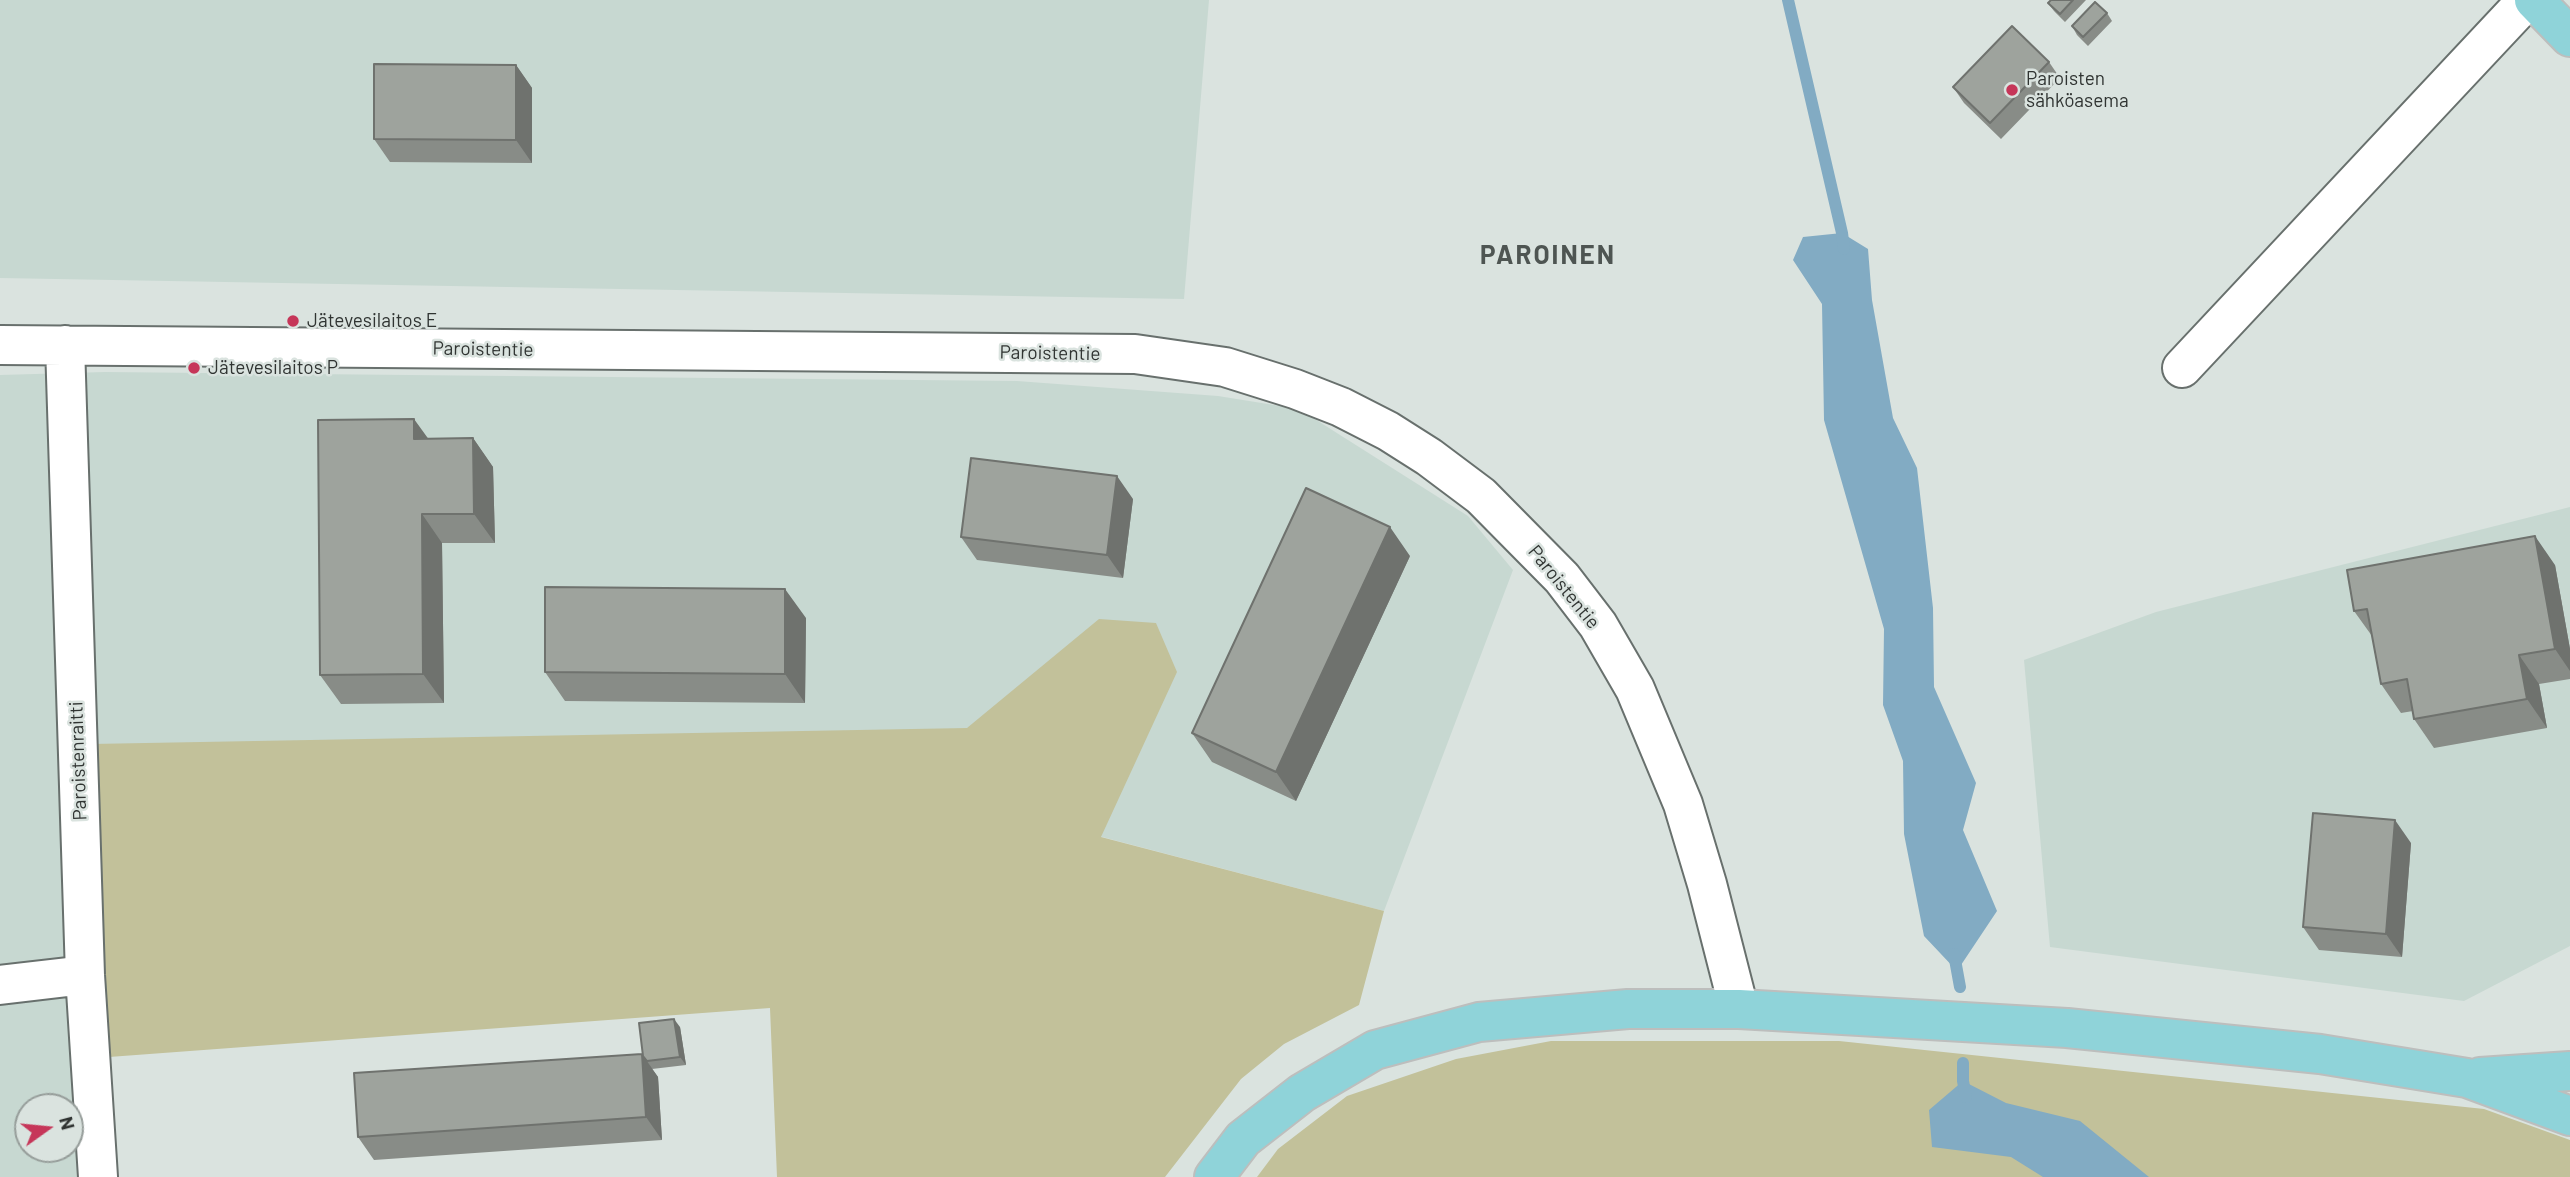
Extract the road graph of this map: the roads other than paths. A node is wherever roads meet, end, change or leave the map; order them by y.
1 (2527, 0) edge
2 (2533, 0) edge
3 (2570, 37) edge
4 (0, 345) edge
5 (65, 345) junction
6 (2182, 368) dead end
7 (85, 975) junction
8 (0, 985) edge
9 (1739, 1009) junction
10 (2570, 1071) edge
11 (2467, 1078) junction
12 (2570, 1116) edge
13 (98, 1177) edge
14 (1214, 1177) edge

1 - 6 street
2 - 3 main road
4 - 5 street, Paroistentie
5 - 7 street, Paroistenraitti
5 - 9 street, Paroistentie
7 - 8 street
7 - 13 street, Paroistenraitti
9 - 11 main road
9 - 14 main road
10 - 11 main road
11 - 12 main road

